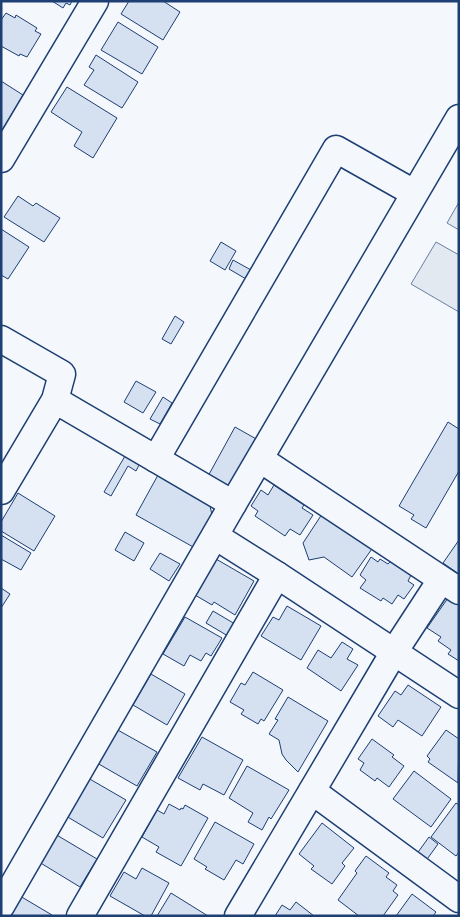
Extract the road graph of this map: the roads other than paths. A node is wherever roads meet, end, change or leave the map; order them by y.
1 (95, 1) edge
2 (459, 118) edge
3 (1, 159) edge
4 (414, 193) junction
5 (1, 338) edge
6 (55, 400) junction
7 (156, 459) junction
8 (260, 459) junction
9 (1, 491) edge
10 (233, 504) junction
11 (215, 536) junction
12 (278, 575) junction
13 (450, 586) edge
14 (394, 652) junction
15 (459, 695) edge
16 (312, 791) junction
17 (459, 899) edge
18 (1, 906) edge
19 (80, 916) edge
20 (238, 916) edge

1 - 3 street
2 - 4 street
4 - 7 street
4 - 8 street
5 - 6 street
6 - 7 street
6 - 9 street
7 - 10 street
8 - 10 street
8 - 13 street
10 - 11 street
11 - 12 street
11 - 18 street
12 - 14 street
12 - 19 street
13 - 14 street
14 - 15 street
14 - 16 street
16 - 17 street
16 - 20 street

